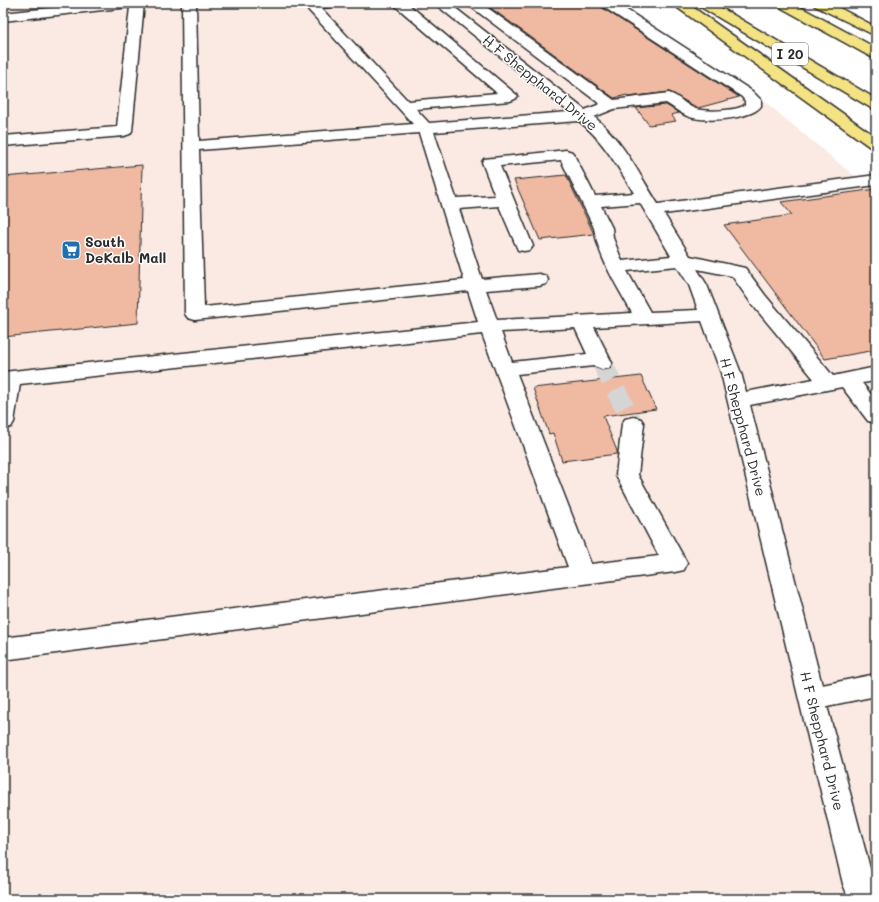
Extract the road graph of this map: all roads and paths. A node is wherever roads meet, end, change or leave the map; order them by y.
1 (134, 3) edge
2 (137, 3) edge
3 (189, 3) edge
4 (334, 3) edge
5 (399, 3) edge
6 (441, 3) edge
7 (473, 3) edge
8 (607, 3) edge
9 (678, 3) edge
10 (704, 3) edge
11 (783, 3) edge
12 (820, 3) edge
13 (310, 4) edge
14 (3, 17) edge
15 (876, 32) edge
16 (876, 54) edge
17 (876, 104) edge
18 (611, 105) junction
19 (405, 106) junction
20 (582, 116) junction
21 (425, 128) junction
22 (3, 141) edge
23 (876, 144) edge
24 (192, 146) junction
25 (876, 180) edge
26 (506, 201) junction
27 (590, 202) junction
28 (649, 203) junction
29 (449, 204) junction
30 (524, 246) dead end
31 (683, 260) junction
32 (617, 267) junction
33 (539, 280) dead end
34 (476, 285) junction
35 (709, 315) junction
36 (644, 318) junction
37 (582, 322) junction
38 (489, 327) junction
39 (505, 369) junction
40 (876, 374) edge
41 (7, 379) edge
42 (838, 381) junction
43 (738, 401) junction
44 (876, 416) edge
45 (3, 422) edge
46 (633, 424) tunnel mouth
47 (583, 575) junction
48 (3, 649) edge
49 (876, 685) edge
50 (812, 698) junction
51 (864, 899) edge

1 - 14 street
2 - 22 street
3 - 24 street
4 - 13 street
5 - 19 street
6 - 20 street, H F Shepphard Drive
7 - 18 street
8 - 18 street
9 - 23 highway
10 - 17 highway, I 20
11 - 16 highway
12 - 15 highway
13 - 19 street
18 - 20 street
19 - 21 street
20 - 21 street
20 - 28 street, H F Shepphard Drive
21 - 24 street
21 - 29 street
24 - 34 street
25 - 28 street
26 - 27 street
26 - 29 street
26 - 30 street
27 - 28 street
27 - 32 street
28 - 31 street, H F Shepphard Drive
29 - 34 street
31 - 32 street
31 - 35 street, H F Shepphard Drive
31 - 42 street
32 - 36 street
33 - 34 street
34 - 38 street
35 - 36 street
35 - 43 street, H F Shepphard Drive
36 - 37 street
37 - 38 street
37 - 39 street
38 - 39 street
38 - 41 street
39 - 47 street
40 - 42 street
41 - 45 street
42 - 43 street
42 - 44 street
43 - 50 street, H F Shepphard Drive
46 - 47 street
47 - 48 street
49 - 50 street
50 - 51 street, H F Shepphard Drive

